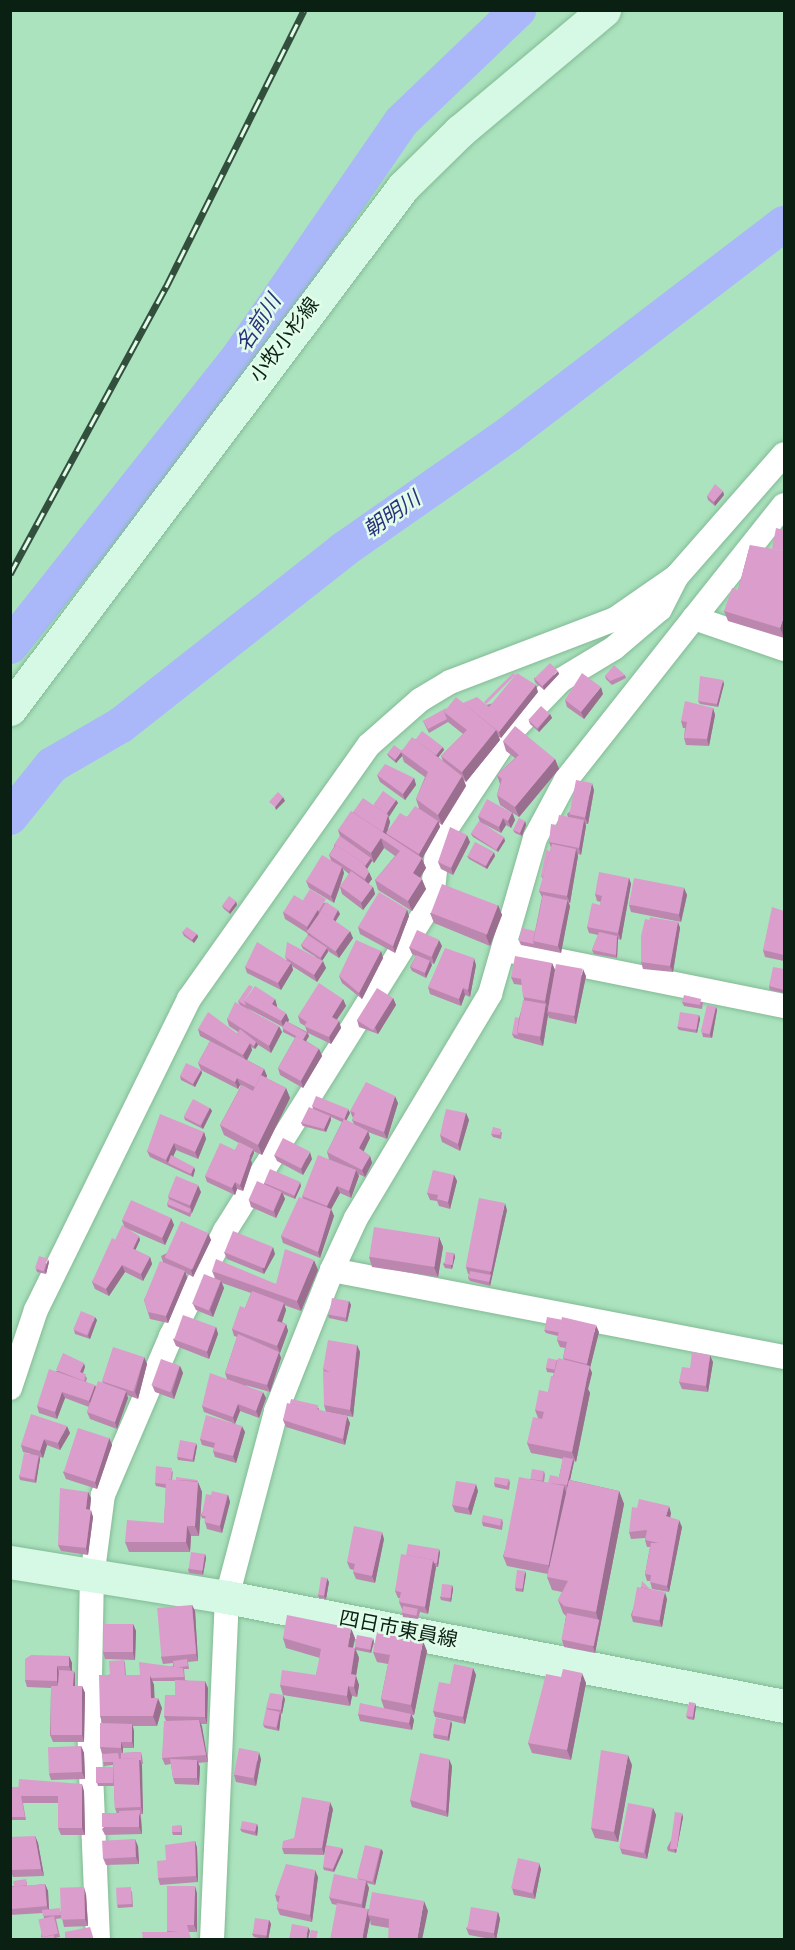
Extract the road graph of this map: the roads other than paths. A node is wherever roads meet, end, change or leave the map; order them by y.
1 (604, 10) edge
2 (784, 454) edge
3 (784, 505) edge
4 (678, 576) junction
5 (694, 618) junction
6 (784, 649) edge
7 (10, 709) edge
8 (506, 950) junction
9 (784, 1006) edge
10 (332, 1270) junction
11 (784, 1357) edge
12 (10, 1388) edge
13 (10, 1562) edge
14 (92, 1578) junction
15 (227, 1597) junction
16 (784, 1706) edge
17 (98, 1940) edge
18 (212, 1940) edge

1 - 7 main road, 小牧小杉線
2 - 4 street
3 - 5 street
4 - 12 street
4 - 14 street
5 - 6 street
5 - 8 street
8 - 9 street
8 - 10 street
10 - 11 street
10 - 15 street
13 - 14 main road, 四日市東員線
14 - 15 main road, 四日市東員線
14 - 17 street
15 - 16 main road, 四日市東員線
15 - 18 street

